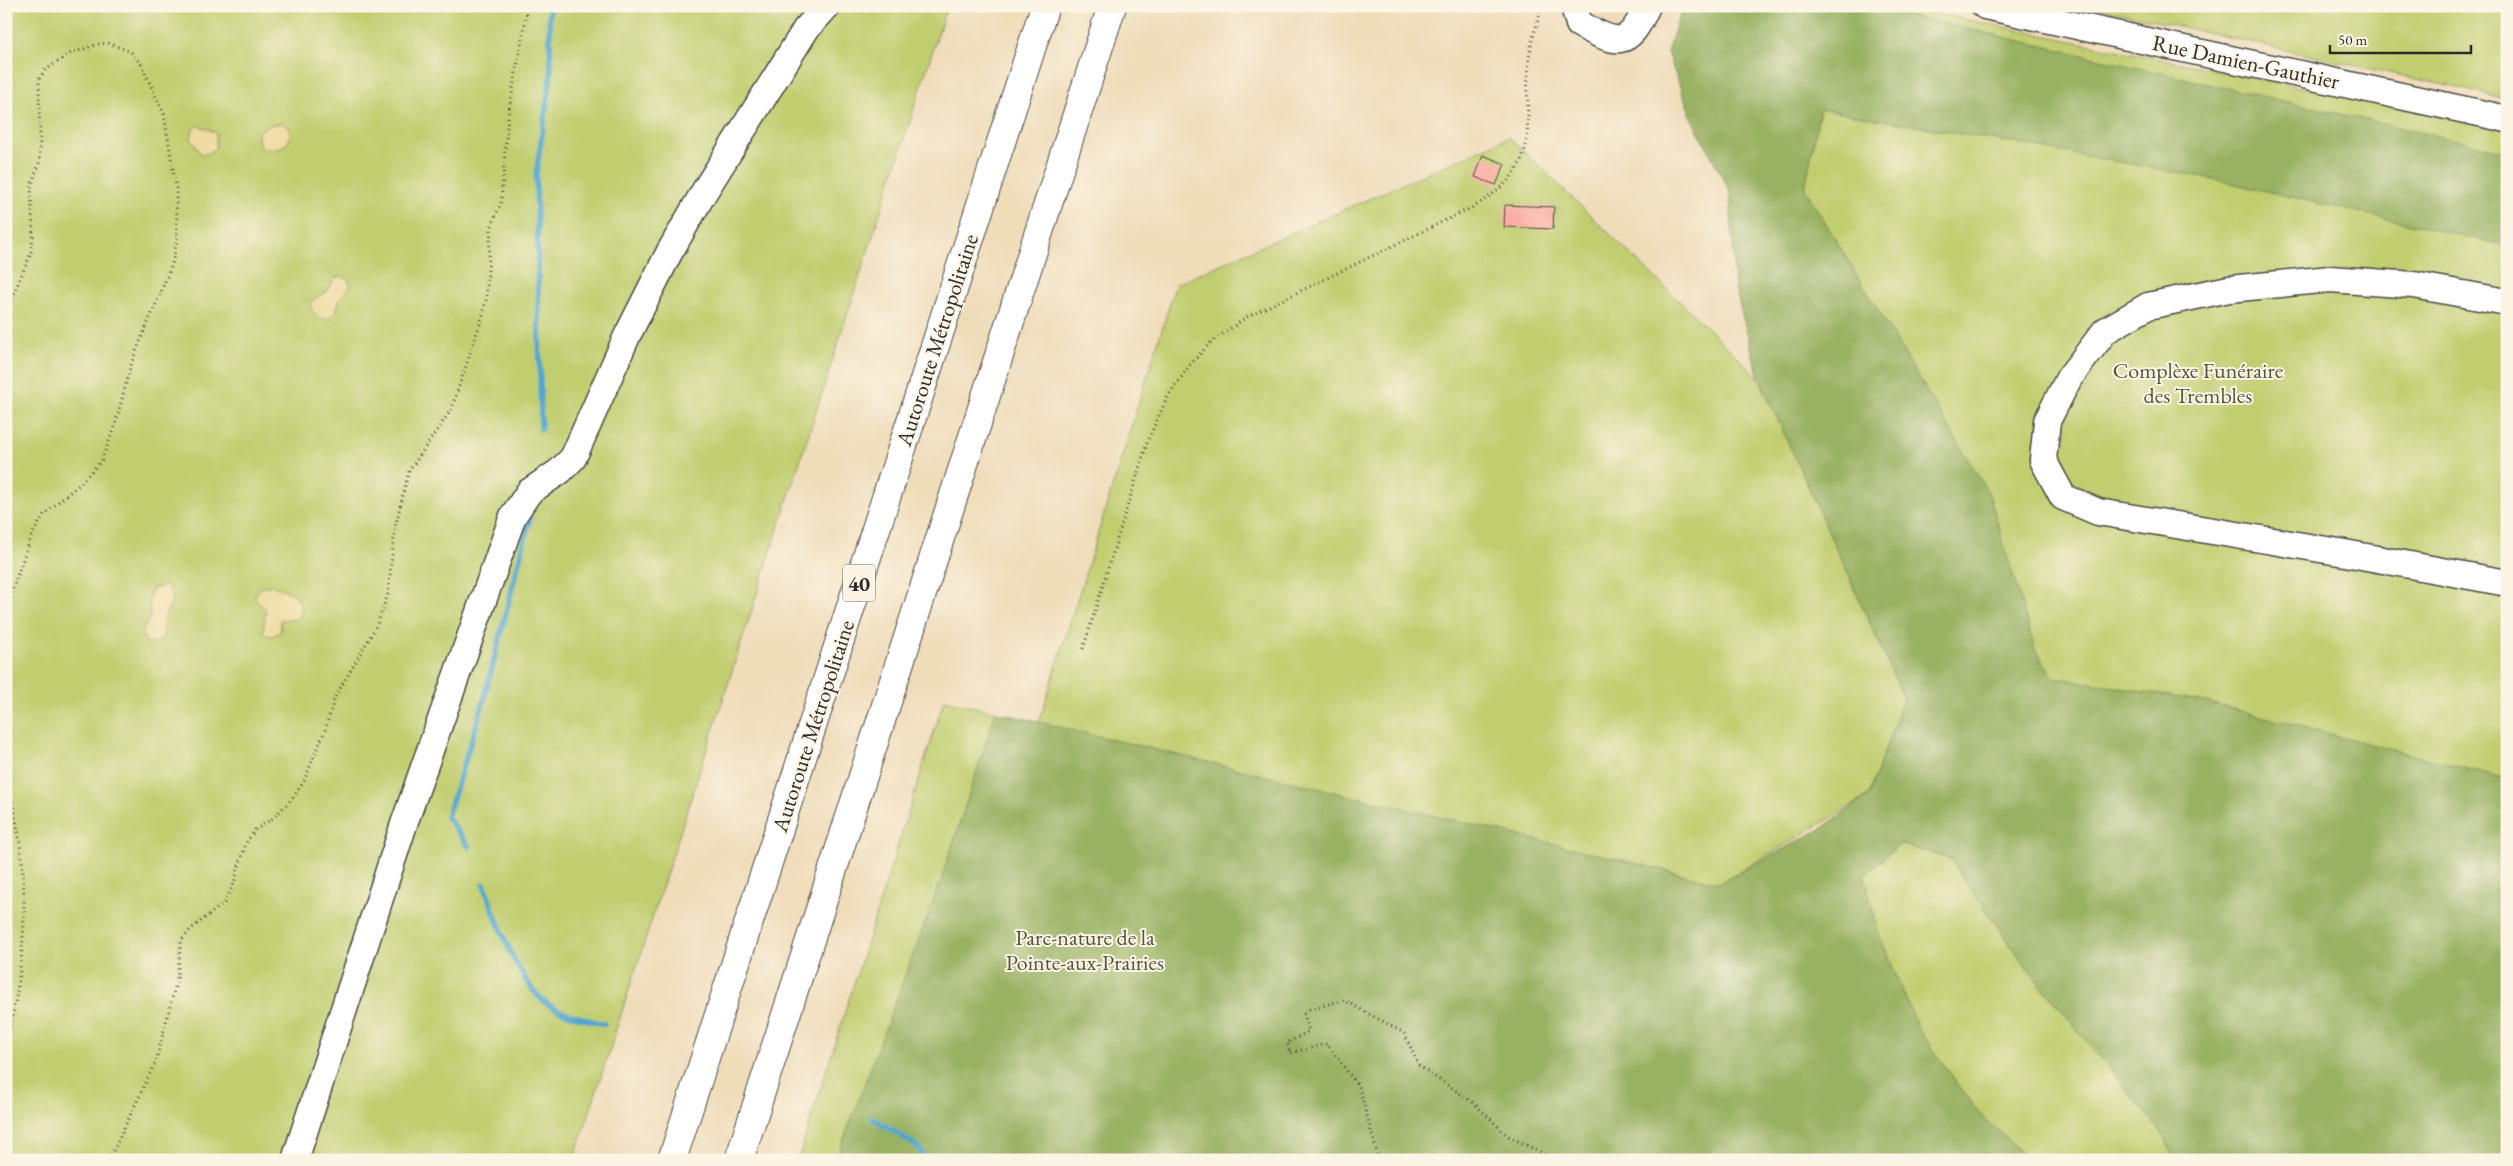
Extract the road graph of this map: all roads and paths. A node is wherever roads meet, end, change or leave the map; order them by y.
1 (528, 6) edge
2 (827, 6) edge
3 (1045, 6) edge
4 (1112, 6) edge
5 (1542, 6) edge
6 (1573, 6) edge
7 (1647, 6) edge
8 (1986, 6) edge
9 (2507, 118) edge
10 (2507, 302) edge
11 (6, 312) edge
12 (2507, 583) edge
13 (6, 608) edge
14 (1083, 649) dead end
15 (6, 778) edge
16 (6, 1049) edge
17 (109, 1160) edge
18 (295, 1160) edge
19 (672, 1160) edge
20 (740, 1160) edge
21 (1379, 1160) edge
22 (1556, 1160) edge

1 - 17 path
2 - 18 street
3 - 19 highway, Autoroute Métropolitaine / 40
4 - 20 highway
5 - 14 path
6 - 7 street
8 - 9 street, Rue Damien-Gauthier
10 - 12 street
11 - 13 path
15 - 16 path
21 - 22 path

